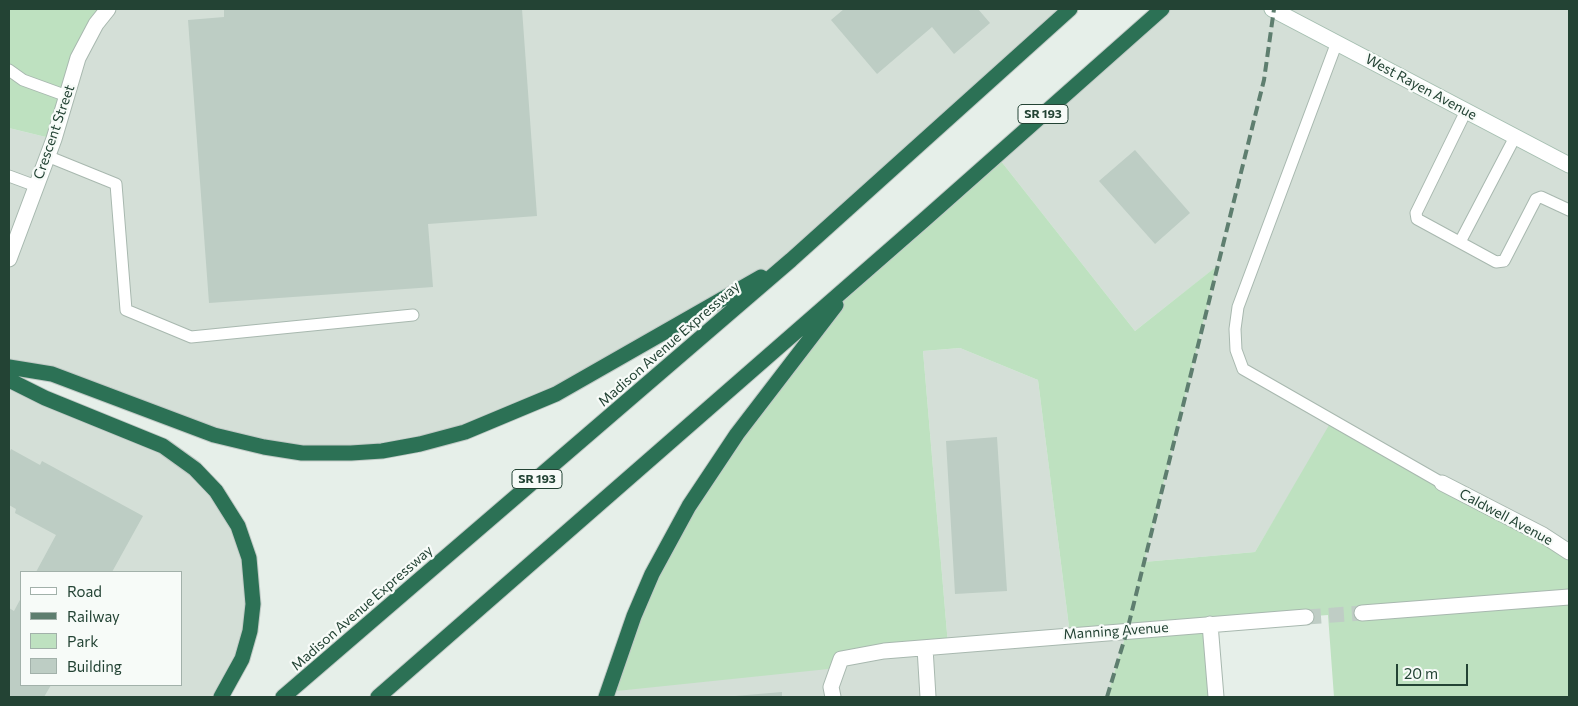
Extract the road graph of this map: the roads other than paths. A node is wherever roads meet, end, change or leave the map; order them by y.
1 (108, 9) edge
2 (1070, 9) edge
3 (1162, 9) edge
4 (1272, 9) edge
5 (1337, 42) junction
6 (9, 70) edge
7 (67, 96) junction
8 (1466, 111) junction
9 (1515, 137) junction
10 (47, 156) junction
11 (1569, 165) edge
12 (9, 176) edge
13 (36, 186) junction
14 (1569, 210) edge
15 (1460, 242) junction
16 (9, 259) edge
17 (791, 260) junction
18 (856, 279) junction
19 (413, 315) dead end
20 (9, 367) edge
21 (9, 380) edge
22 (1442, 483) joint
23 (1569, 552) edge
24 (1569, 597) edge
25 (1362, 613) tunnel mouth
26 (1306, 617) tunnel mouth
27 (1210, 624) junction
28 (925, 648) junction
29 (221, 697) edge
30 (283, 697) edge
31 (378, 697) edge
32 (606, 697) edge
33 (833, 697) edge
34 (928, 697) edge
35 (1216, 697) edge

1 - 7 street, Crescent Street
2 - 17 highway, Madison Avenue Expressway / SR 193
3 - 18 highway, SR 193
4 - 5 street, West Rayen Avenue
5 - 8 street, West Rayen Avenue
5 - 22 lane
6 - 7 lane
7 - 10 street, Crescent Street
8 - 9 street, West Rayen Avenue
8 - 15 lane
9 - 11 street, West Rayen Avenue
9 - 15 lane
10 - 13 street, Crescent Street
10 - 19 lane
12 - 13 lane
13 - 16 street, Crescent Street
14 - 15 lane
17 - 20 highway
17 - 30 highway, Madison Avenue Expressway / SR 193
18 - 31 highway, SR 193
18 - 32 highway
21 - 29 highway
22 - 23 street, Caldwell Avenue
24 - 25 street
26 - 27 street, Manning Avenue
27 - 28 street, Manning Avenue
27 - 35 street
28 - 33 street, Manning Avenue
28 - 34 street

